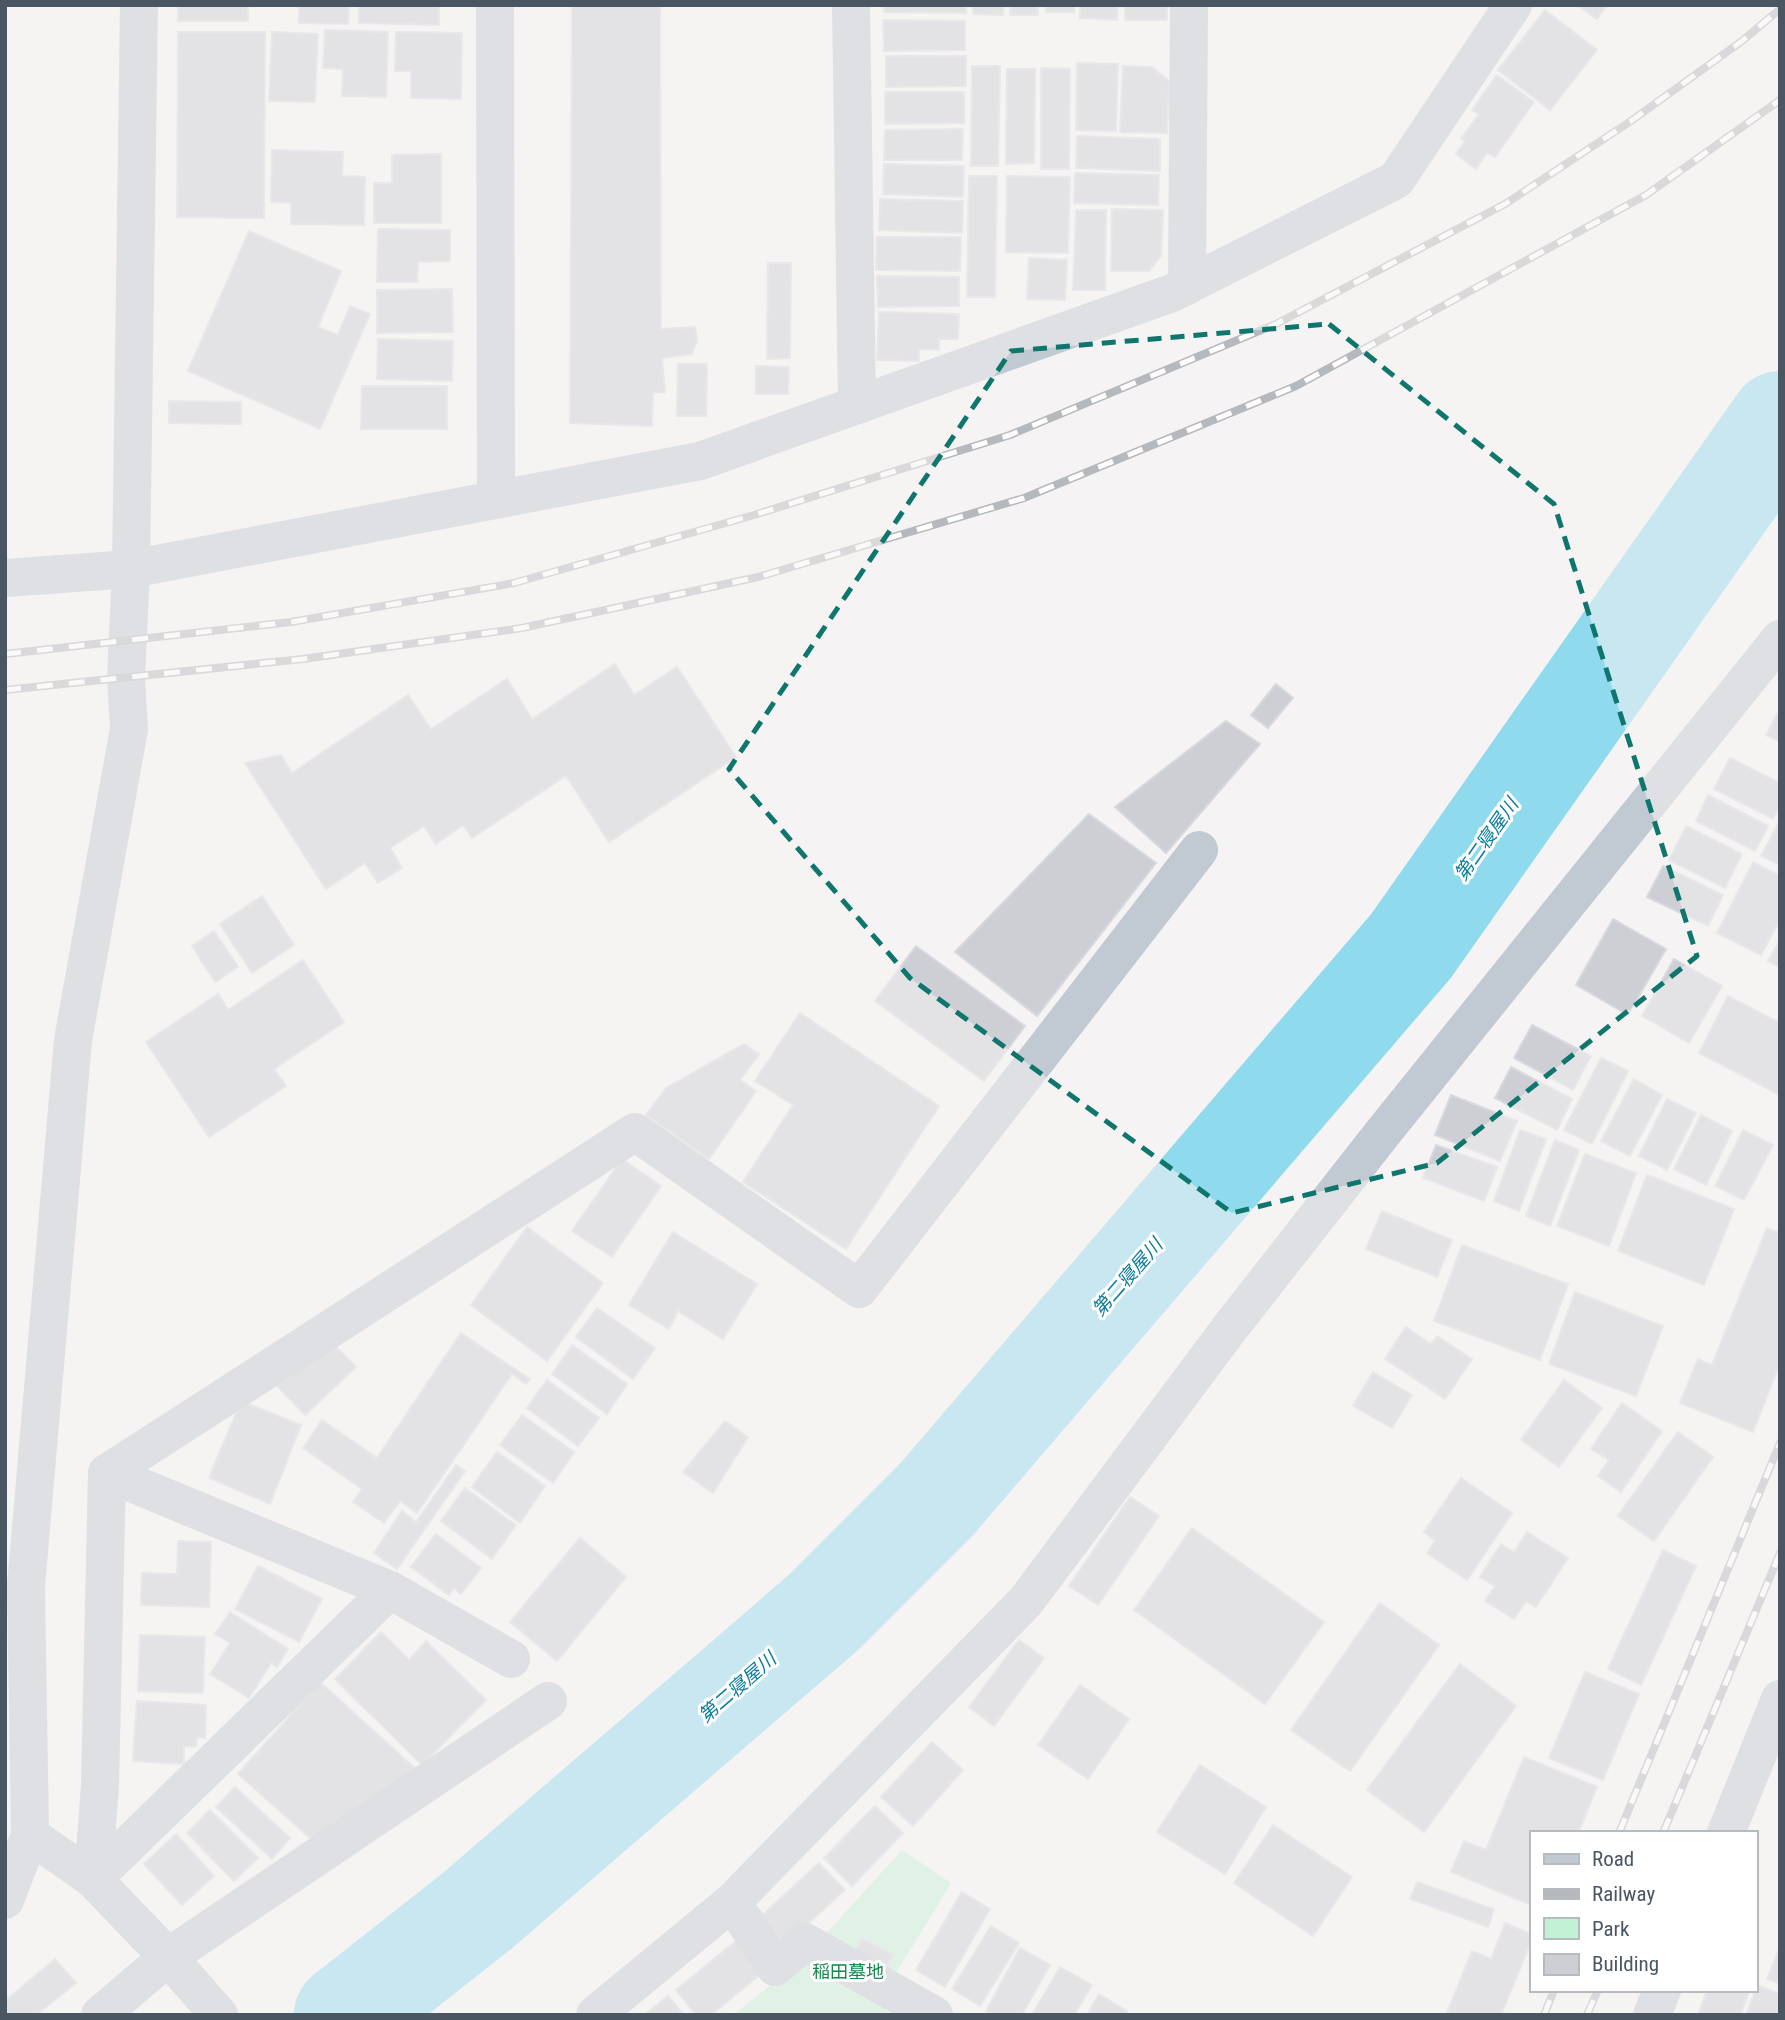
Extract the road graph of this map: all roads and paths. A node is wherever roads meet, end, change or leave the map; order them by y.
1 (139, 5) edge
2 (495, 5) edge
3 (851, 5) edge
4 (1189, 5) edge
5 (1513, 5) edge
6 (1187, 286) junction
7 (857, 405) junction
8 (496, 499) junction
9 (131, 569) junction
10 (5, 578) edge
11 (1780, 639) edge
12 (1199, 850) dead end
13 (107, 1473) junction
14 (390, 1590) junction
15 (511, 1659) dead end
16 (1780, 1699) edge
17 (548, 1701) dead end
18 (1727, 1831) edge
19 (30, 1835) junction
20 (93, 1879) junction
21 (5, 1900) edge
22 (732, 1902) junction
23 (168, 1957) junction
24 (1661, 1992) edge
25 (100, 2015) edge
26 (219, 2015) edge
27 (595, 2015) edge
28 (934, 2015) edge
29 (1652, 2015) edge

1 - 9 street
2 - 8 street
3 - 7 street
4 - 6 street
5 - 6 street
6 - 7 street
7 - 8 street
8 - 9 street
9 - 10 street
9 - 19 street
11 - 22 street
12 - 13 street
13 - 14 street
13 - 20 street
14 - 15 street
14 - 20 street
16 - 18 street
17 - 23 street
19 - 20 street
19 - 21 street
20 - 23 street
22 - 27 street
22 - 28 street
23 - 25 street
23 - 26 street
24 - 29 street

